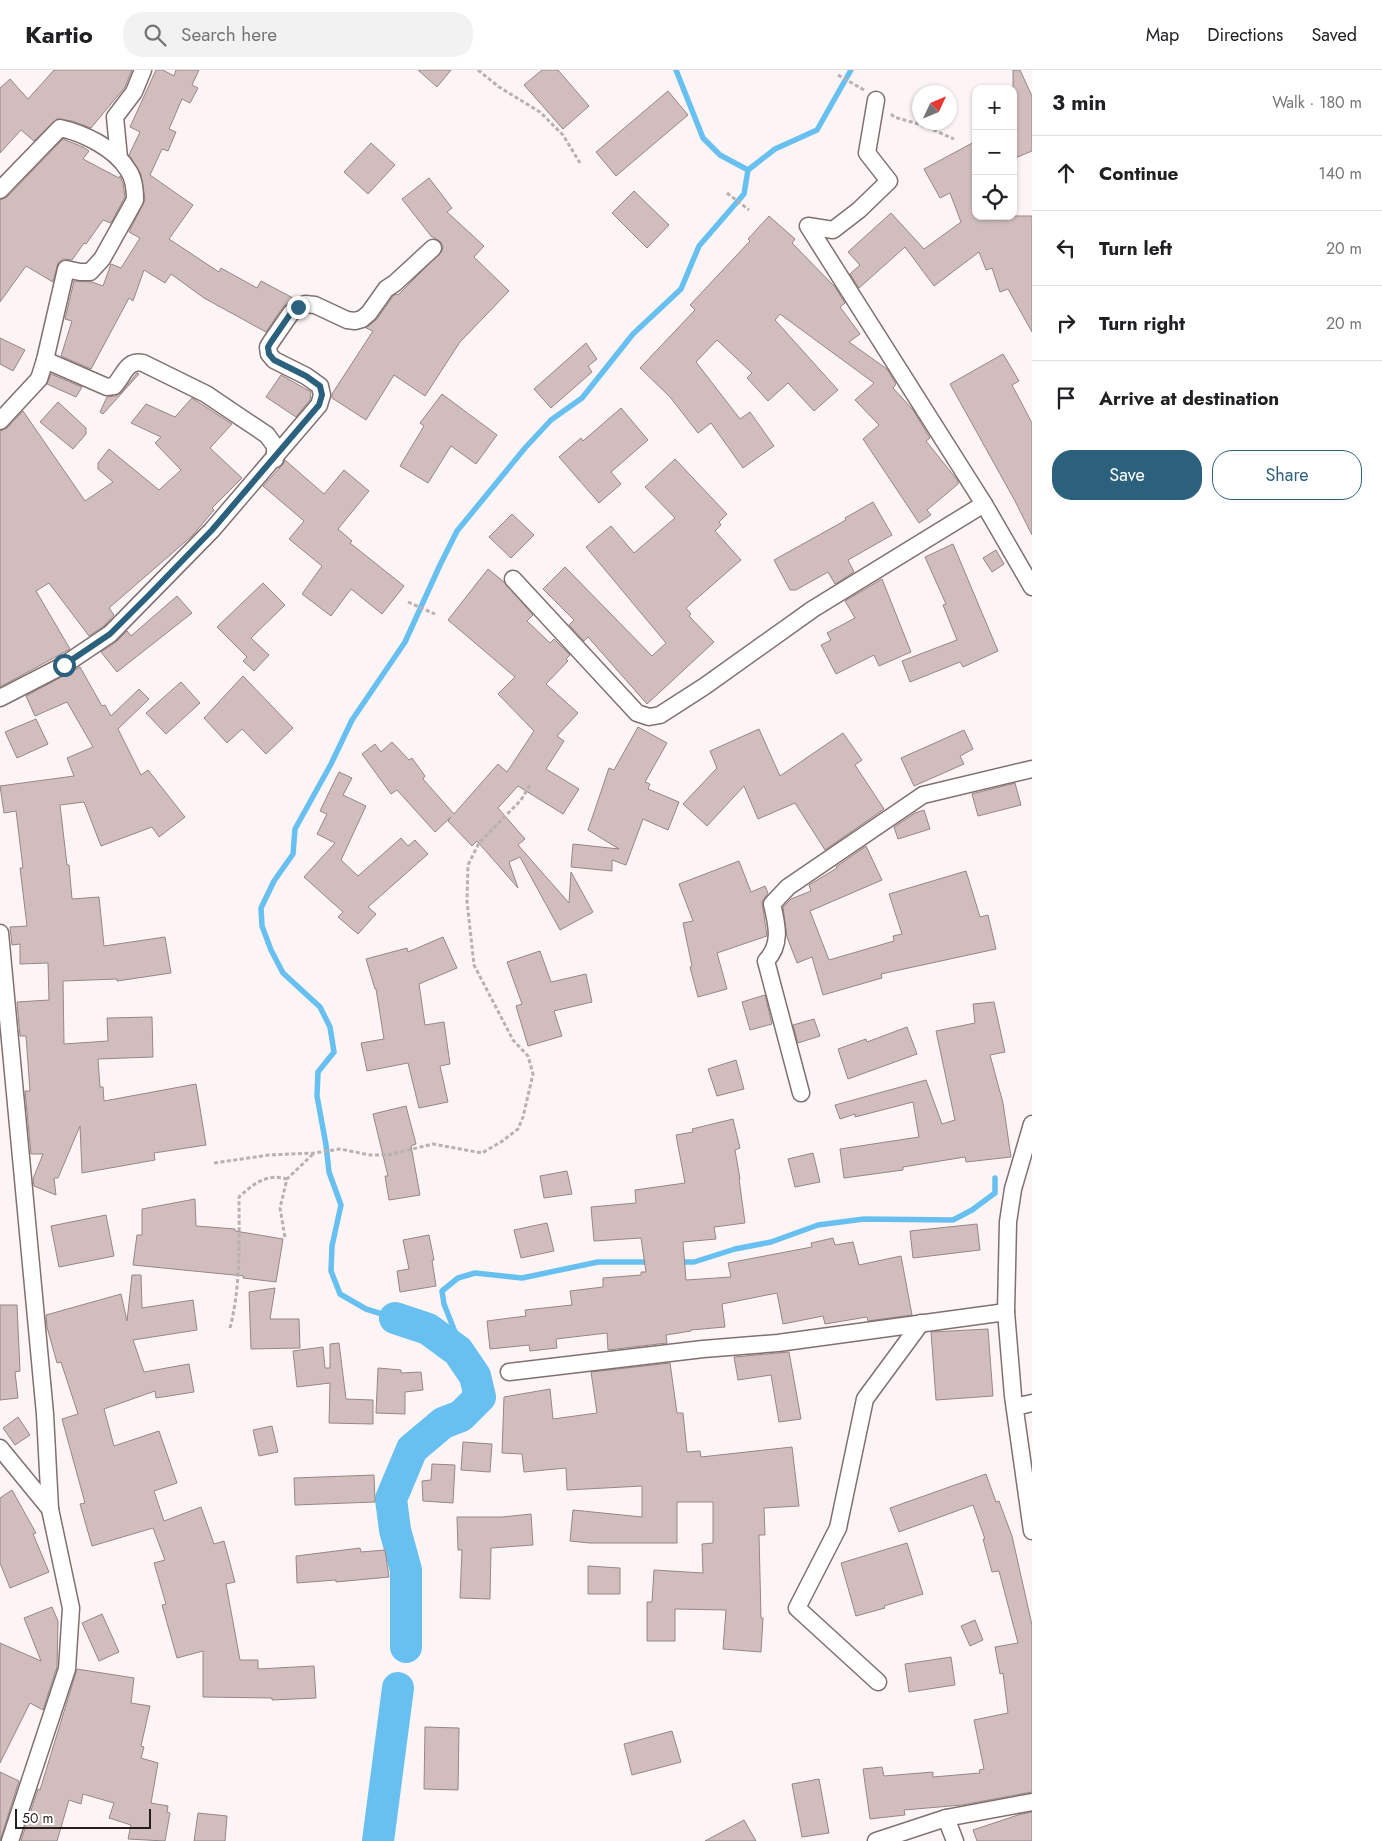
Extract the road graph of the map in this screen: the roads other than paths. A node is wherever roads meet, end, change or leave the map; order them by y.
1 (143, 70) edge
2 (876, 100) road end
3 (119, 158) junction
4 (0, 190) edge
5 (433, 248) dead end
6 (45, 360) junction
7 (0, 421) edge
8 (275, 459) junction
9 (984, 504) junction
10 (513, 579) dead end
11 (1032, 587) edge
12 (0, 698) edge
13 (1032, 768) edge
14 (0, 933) edge
15 (2, 981) edge
16 (801, 1093) dead end
17 (1032, 1124) edge
18 (1006, 1312) junction
19 (921, 1323) junction
20 (509, 1372) dead end
21 (1032, 1403) edge
22 (1015, 1407) junction
23 (0, 1448) edge
24 (50, 1509) junction
25 (1032, 1531) edge
26 (878, 1682) dead end
27 (1032, 1802) edge
28 (946, 1818) junction
29 (10, 1841) edge
30 (876, 1841) edge
31 (955, 1841) edge

1 - 3 street
2 - 9 street
3 - 4 street
3 - 6 street
5 - 8 street
6 - 7 street
6 - 8 street
8 - 12 street
9 - 10 street
9 - 11 street
13 - 16 street
14 - 15 street
15 - 24 street
17 - 18 street
18 - 19 street
18 - 22 street
19 - 20 street
19 - 26 street
21 - 22 street
22 - 25 street
23 - 24 street
24 - 29 street
27 - 28 street
28 - 30 street
28 - 31 street

